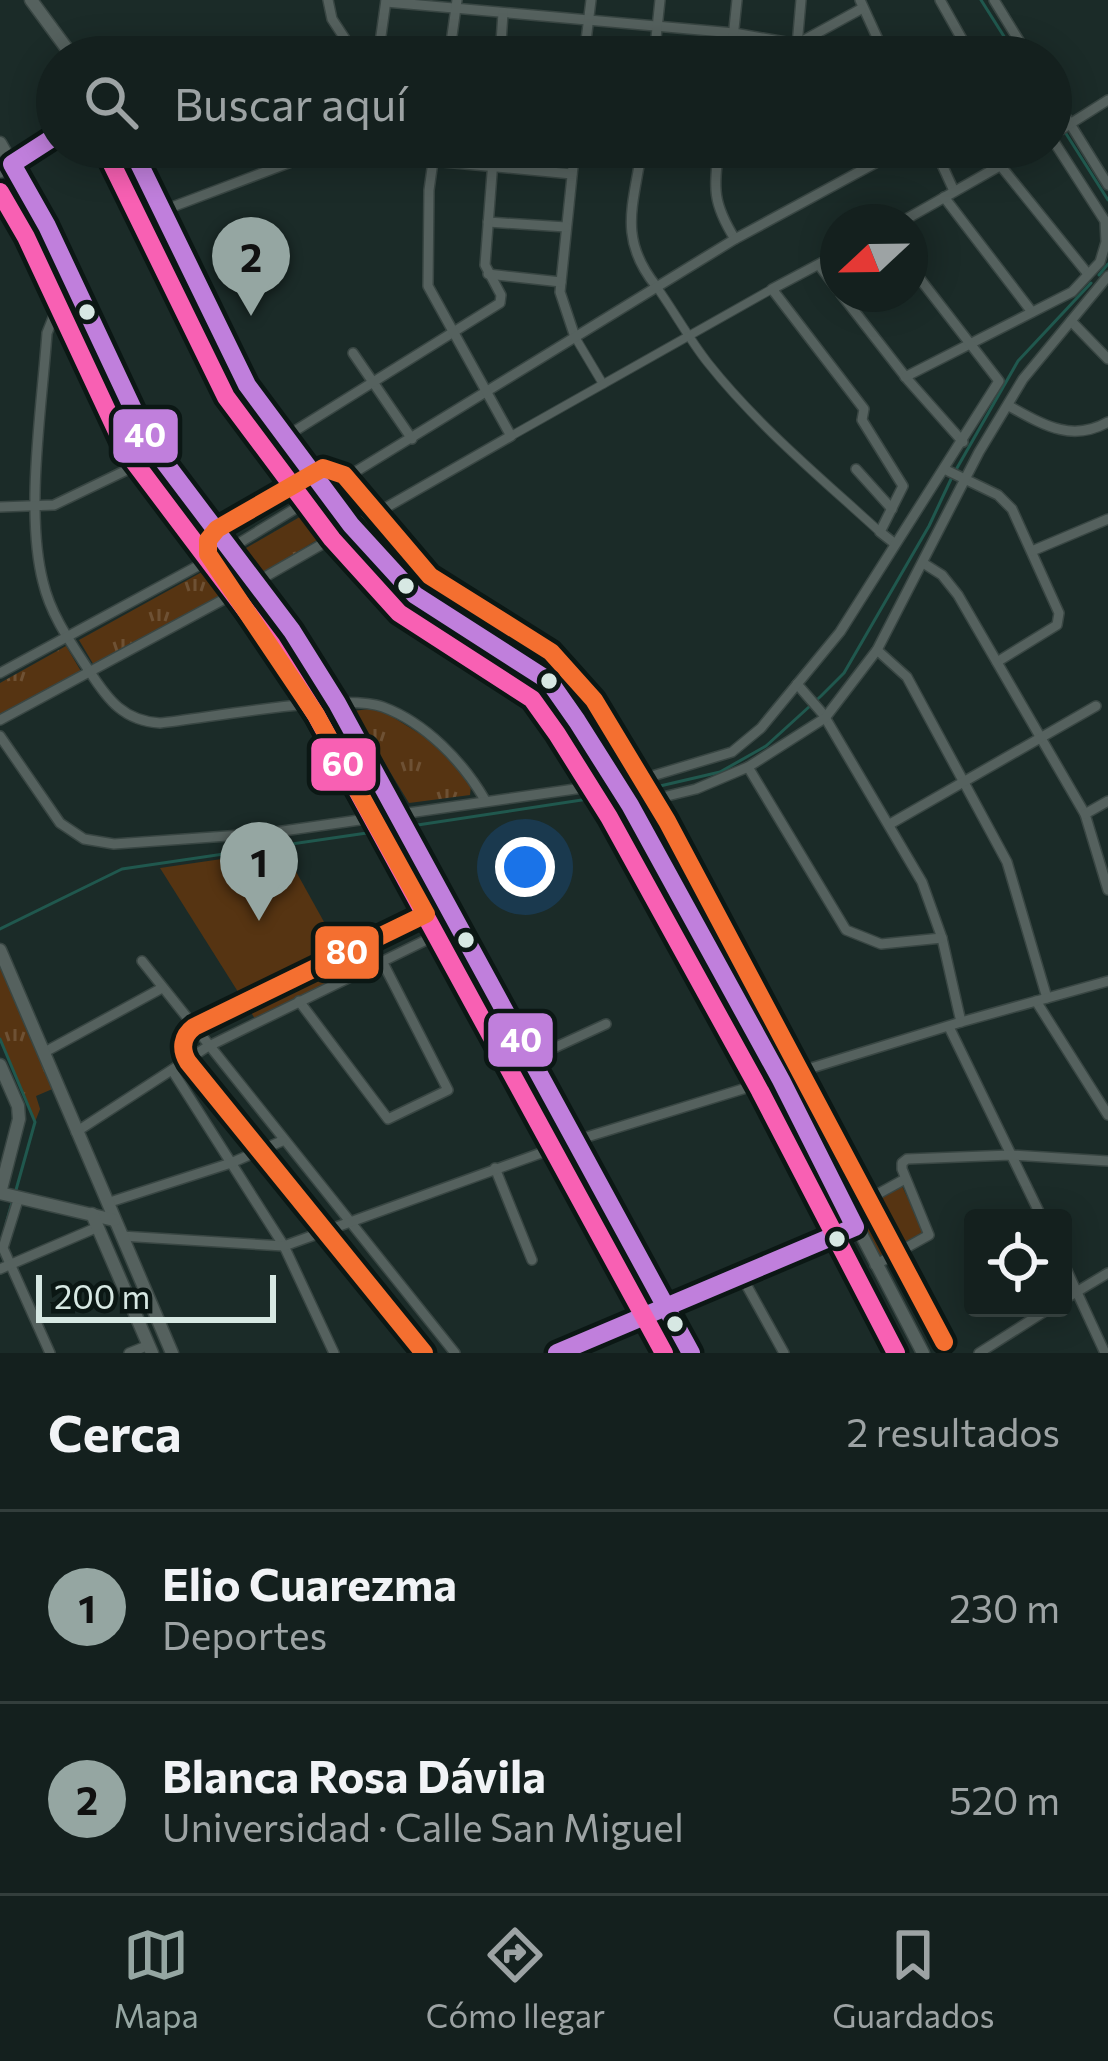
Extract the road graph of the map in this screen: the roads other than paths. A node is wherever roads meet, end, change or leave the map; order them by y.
1 (31, 0) edge
2 (328, 0) edge
3 (536, 0) edge
4 (591, 0) edge
5 (660, 0) edge
6 (737, 0) edge
7 (801, 0) edge
8 (940, 0) edge
9 (994, 0) edge
10 (386, 1) edge
11 (457, 5) edge
12 (860, 5) edge
13 (503, 13) junction
14 (535, 14) junction
15 (588, 21) junction
16 (658, 27) junction
17 (734, 33) junction
18 (58, 36) edge
19 (343, 36) edge
20 (381, 36) edge
21 (452, 36) edge
22 (501, 36) edge
23 (586, 36) edge
24 (657, 36) edge
25 (734, 36) edge
26 (751, 36) edge
27 (798, 36) edge
28 (810, 36) edge
29 (876, 36) edge
30 (960, 36) edge
31 (1016, 36) edge
32 (1108, 100) edge
33 (1072, 122) edge
34 (0, 143) edge
35 (1072, 145) edge
36 (36, 149) edge
37 (1072, 156) edge
38 (12, 164) junction
39 (142, 168) edge
40 (275, 168) edge
41 (432, 168) edge
42 (492, 168) edge
43 (512, 168) edge
44 (573, 168) edge
45 (639, 168) edge
46 (717, 168) edge
47 (866, 168) edge
48 (941, 168) edge
49 (995, 168) edge
50 (1002, 168) edge
51 (0, 173) edge
52 (572, 174) junction
53 (1108, 185) edge
54 (949, 194) junction
55 (928, 206) edge
56 (164, 210) junction
57 (488, 221) junction
58 (566, 227) junction
59 (735, 239) junction
60 (819, 265) edge
61 (488, 274) junction
62 (1088, 274) junction
63 (1108, 276) edge
64 (561, 282) junction
65 (656, 286) junction
66 (772, 289) junction
67 (928, 289) edge
68 (80, 296) junction
69 (1032, 311) junction
70 (855, 312) edge
71 (1071, 321) junction
72 (451, 332) junction
73 (689, 334) junction
74 (575, 337) junction
75 (969, 341) junction
76 (352, 353) dead end
77 (1108, 359) edge
78 (905, 377) junction
79 (370, 383) junction
80 (603, 384) junction
81 (487, 392) junction
82 (1009, 406) junction
83 (1108, 422) edge
84 (511, 436) junction
85 (285, 437) junction
86 (412, 439) junction
87 (963, 442) junction
88 (158, 455) junction
89 (856, 469) dead end
90 (955, 474) junction
91 (327, 492) junction
92 (0, 507) edge
93 (37, 507) junction
94 (892, 509) junction
95 (1108, 519) edge
96 (351, 525) junction
97 (880, 532) junction
98 (893, 543) junction
99 (231, 548) junction
100 (1032, 551) junction
101 (923, 563) junction
102 (256, 582) junction
103 (66, 638) junction
104 (877, 650) junction
105 (997, 662) junction
106 (0, 673) edge
107 (90, 673) junction
108 (799, 686) junction
109 (337, 703) junction
110 (1096, 706) dead end
111 (824, 716) junction
112 (0, 720) edge
113 (0, 736) edge
114 (1042, 737) junction
115 (748, 767) junction
116 (966, 781) junction
117 (623, 793) junction
118 (485, 800) junction
119 (1108, 801) edge
120 (1085, 814) junction
121 (400, 815) junction
122 (890, 824) junction
123 (1108, 890) edge
124 (459, 924) junction
125 (942, 938) junction
126 (0, 950) edge
127 (142, 961) dead end
128 (382, 961) junction
129 (1108, 981) edge
130 (162, 988) junction
131 (1041, 999) junction
132 (299, 1000) junction
133 (961, 1022) junction
134 (606, 1024) dead end
135 (949, 1027) junction
136 (208, 1047) junction
137 (43, 1053) junction
138 (532, 1058) junction
139 (0, 1065) edge
140 (172, 1070) junction
141 (781, 1080) junction
142 (18, 1106) junction
143 (0, 1107) edge
144 (1108, 1115) edge
145 (76, 1132) junction
146 (577, 1140) junction
147 (282, 1141) junction
148 (1011, 1155) junction
149 (1108, 1161) edge
150 (231, 1162) junction
151 (495, 1168) junction
152 (905, 1179) junction
153 (9, 1195) edge
154 (106, 1203) junction
155 (1038, 1209) edge
156 (847, 1211) junction
157 (114, 1220) junction
158 (95, 1221) junction
159 (349, 1224) junction
160 (855, 1228) junction
161 (121, 1236) junction
162 (284, 1246) junction
163 (532, 1260) dead end
164 (875, 1265) junction
165 (6, 1267) edge
166 (1108, 1273) edge
167 (742, 1277) junction
168 (1072, 1281) edge
169 (1077, 1291) junction
170 (1072, 1294) edge
171 (666, 1309) junction
172 (1036, 1317) edge
173 (151, 1349) edge
174 (50, 1353) edge
175 (129, 1353) edge
176 (172, 1353) edge
177 (334, 1353) edge
178 (454, 1353) edge
179 (557, 1353) edge
180 (691, 1353) edge
181 (784, 1353) edge
182 (923, 1353) edge
183 (979, 1353) edge
184 (1105, 1353) edge

1 - 18 street
2 - 19 street
3 - 14 street
4 - 15 street
5 - 16 street
6 - 17 street
7 - 27 street
8 - 30 street
9 - 31 street
10 - 11 street
10 - 20 street
11 - 13 street
11 - 21 street
12 - 28 street
12 - 29 street
13 - 14 street
13 - 22 street
14 - 15 street
15 - 16 street
15 - 23 street
16 - 17 street
16 - 24 street
17 - 25 street
17 - 26 street
32 - 33 street
34 - 38 street
35 - 53 street
36 - 38 street
37 - 62 street
38 - 51 street
38 - 68 street
39 - 56 street
40 - 56 street
41 - 72 street
42 - 57 street
43 - 52 street
44 - 52 street
45 - 65 street
46 - 59 street
47 - 59 street
48 - 54 street
49 - 54 street
50 - 62 street
52 - 58 street
54 - 55 street
54 - 69 street
56 - 85 street
57 - 58 street
57 - 61 street
58 - 64 street
59 - 65 street
60 - 66 street
61 - 64 street
61 - 72 street
62 - 69 street
63 - 71 street
64 - 74 street
65 - 73 street
65 - 74 street
66 - 73 street
66 - 94 street
67 - 75 street
68 - 88 street
68 - 93 street
69 - 75 street
70 - 78 street
71 - 77 street
71 - 82 street
72 - 79 street
72 - 81 street
73 - 80 street
73 - 97 street
74 - 80 street
74 - 81 street
75 - 78 street
75 - 87 street
76 - 79 street
78 - 87 street
79 - 85 street
79 - 86 street
80 - 84 street
81 - 84 street
81 - 86 street
82 - 83 street
82 - 90 street
84 - 96 street
85 - 91 street
86 - 91 street
87 - 90 street
88 - 93 street
88 - 99 street
89 - 94 street
90 - 98 street
90 - 100 street
90 - 101 street
91 - 96 street
91 - 99 street
92 - 93 street
93 - 103 street
94 - 97 street
95 - 100 street
96 - 102 street
96 - 117 street
97 - 98 street
98 - 108 street
99 - 102 street
99 - 103 street
100 - 105 street
101 - 104 street
101 - 105 street
102 - 107 street
102 - 109 street
103 - 106 street
103 - 107 street
104 - 111 street
104 - 116 street
105 - 114 street
107 - 109 street
107 - 112 street
108 - 111 street
108 - 117 street
109 - 118 street
109 - 121 street
110 - 114 street
111 - 115 street
111 - 122 street
113 - 121 street
114 - 116 street
114 - 120 street
115 - 117 street
115 - 125 street
116 - 122 street
116 - 131 street
117 - 118 street
117 - 141 street
118 - 121 street
119 - 120 street
120 - 123 street
121 - 124 street
122 - 125 street
124 - 128 street
124 - 138 street
125 - 133 street
126 - 137 street
127 - 130 street
128 - 132 street
128 - 132 street
129 - 131 street
130 - 136 street
130 - 137 street
131 - 133 street
131 - 144 street
132 - 136 street
133 - 135 street
134 - 138 street
135 - 141 street
135 - 148 street
136 - 140 street
136 - 147 street
137 - 145 street
138 - 146 street
139 - 142 street
140 - 145 street
140 - 150 street
141 - 146 street
141 - 156 street
142 - 143 street
142 - 153 street
145 - 154 street
146 - 151 street
146 - 171 street
147 - 150 street
147 - 159 street
148 - 149 street
148 - 152 street
148 - 155 street
150 - 154 street
150 - 162 street
151 - 159 street
151 - 163 street
152 - 156 street
152 - 164 street
153 - 158 street
153 - 165 street
154 - 157 street
156 - 160 street
157 - 158 street
157 - 161 street
158 - 165 street
158 - 173 street
159 - 162 street
159 - 178 street
160 - 164 street
160 - 167 street
161 - 162 street
161 - 176 street
162 - 177 street
164 - 182 street
165 - 174 street
166 - 169 street
167 - 171 street
167 - 181 street
168 - 169 street
169 - 170 street
169 - 184 street
171 - 179 street
171 - 180 street
172 - 183 street
173 - 175 street

